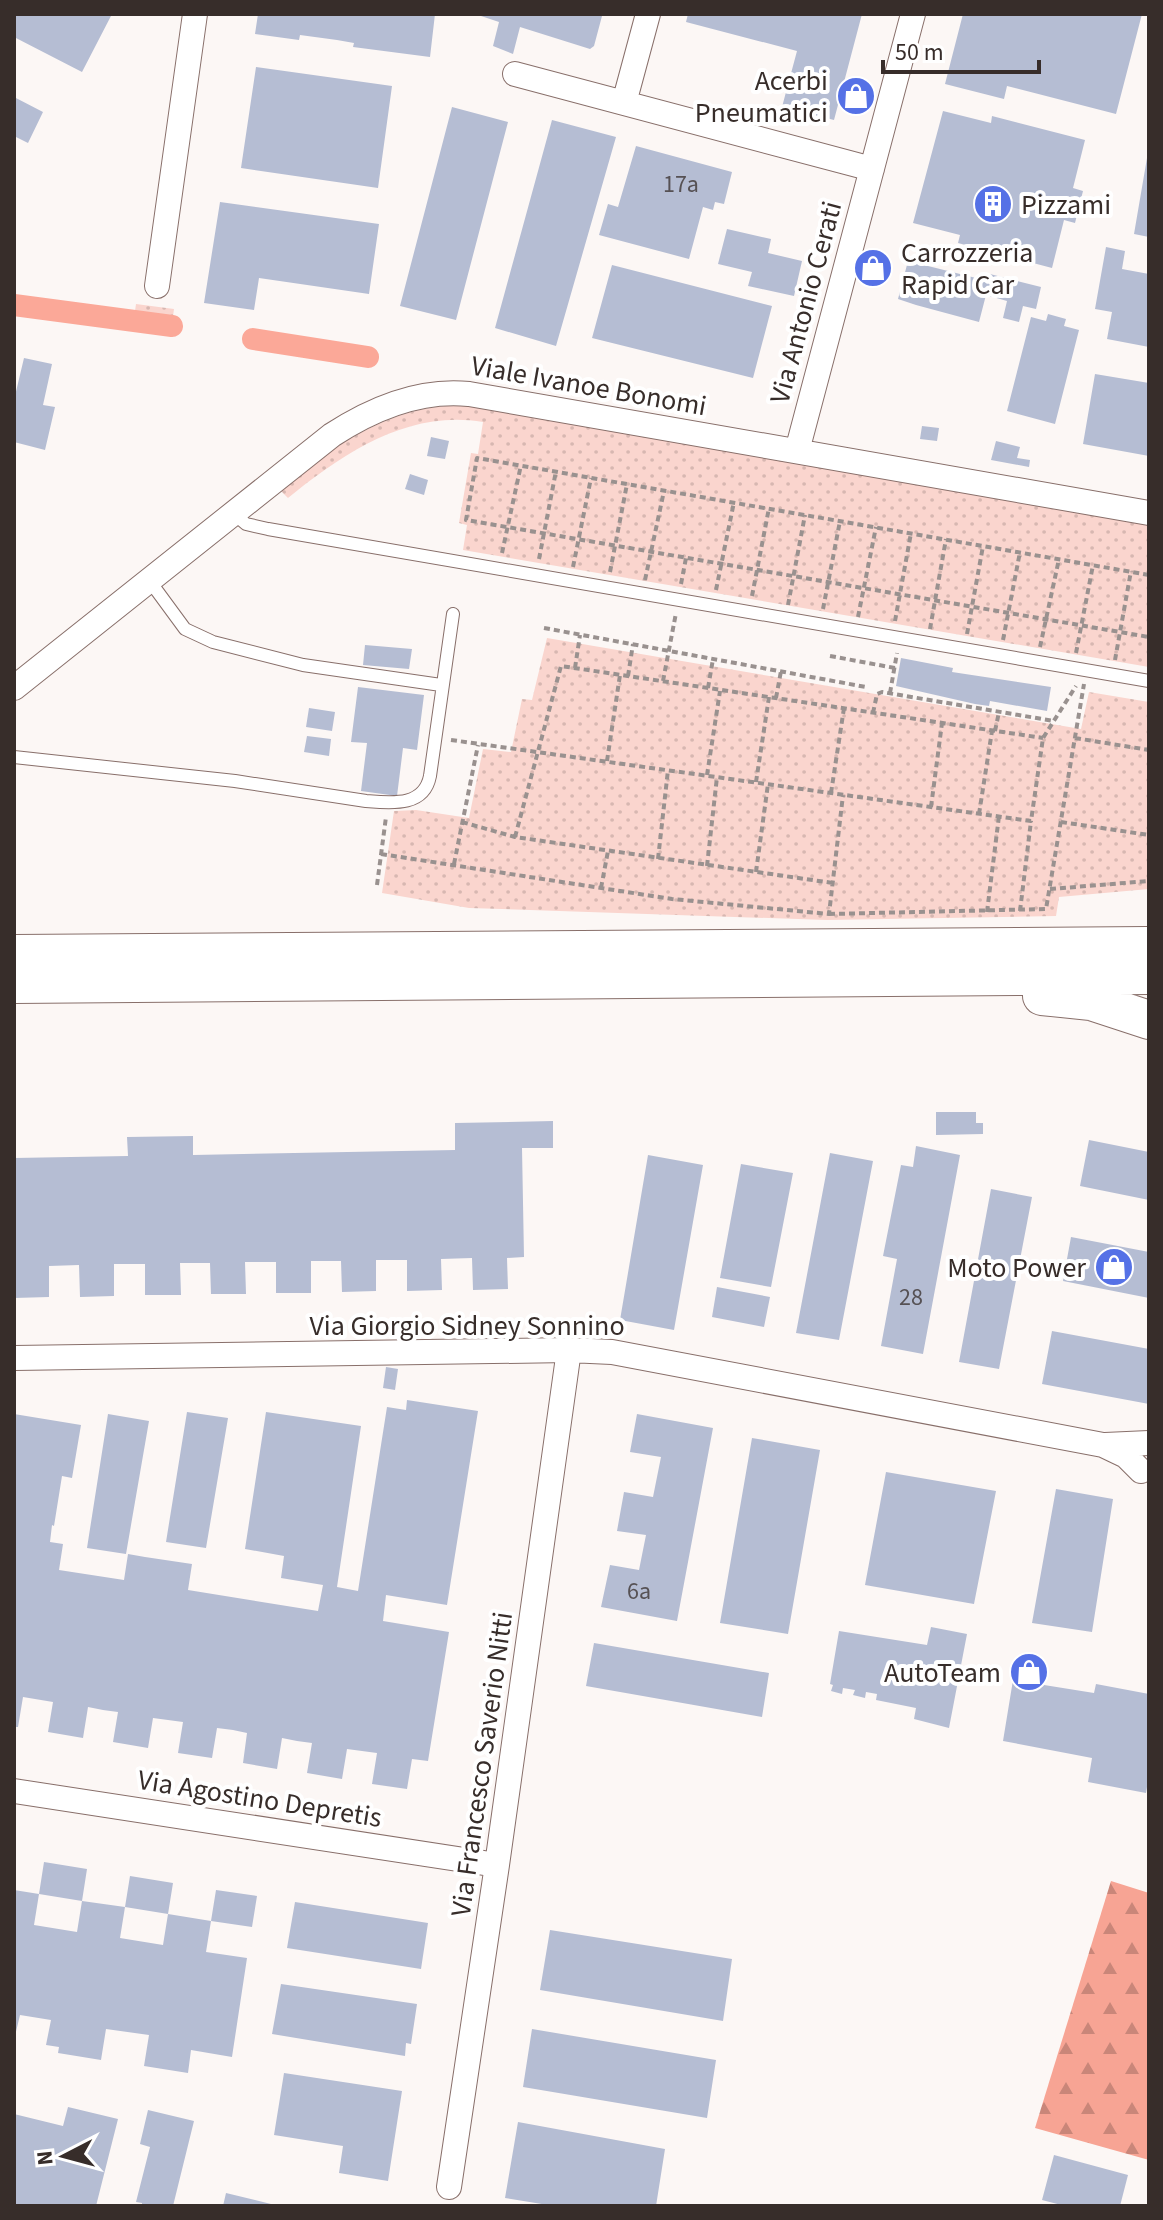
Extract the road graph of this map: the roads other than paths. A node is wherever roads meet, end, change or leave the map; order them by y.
1 (195, 14) edge
2 (648, 14) edge
3 (913, 14) edge
4 (515, 74) dead end
5 (624, 103) junction
6 (872, 169) junction
7 (157, 286) dead end
8 (797, 451) junction
9 (233, 513) junction
10 (1149, 513) edge
11 (149, 580) junction
12 (453, 614) dead end
13 (1149, 681) edge
14 (441, 685) junction
15 (14, 688) edge
16 (14, 757) edge
17 (1149, 946) edge
18 (14, 954) edge
19 (1149, 975) edge
20 (817, 978) junction
21 (14, 984) edge
22 (1149, 1020) edge
23 (569, 1350) junction
24 (14, 1358) edge
25 (1149, 1444) edge
26 (1103, 1445) junction
27 (1145, 1476) edge
28 (14, 1791) edge
29 (497, 1865) junction
30 (449, 2187) dead end

1 - 7 street
2 - 5 street
3 - 6 street, Via Antonio Cerati
4 - 5 street, Via Antonio Cerati
5 - 6 street, Via Antonio Cerati
6 - 8 street, Via Antonio Cerati
8 - 9 street, Viale Ivanoe Bonomi
8 - 10 street, Viale Ivanoe Bonomi
9 - 11 street, Viale Ivanoe Bonomi
9 - 13 lane
11 - 14 lane
11 - 15 street, Viale Ivanoe Bonomi
12 - 14 lane
14 - 16 lane
17 - 18 highway
19 - 20 highway
20 - 21 highway
20 - 22 highway
23 - 24 street, Via Giorgio Sidney Sonnino
23 - 26 street, Via Giorgio Sidney Sonnino
23 - 29 street, Via Francesco Saverio Nitti
25 - 26 street, Via Giorgio Sidney Sonnino
25 - 27 street
26 - 27 street, Via Giorgio Sidney Sonnino
28 - 29 street, Via Agostino Depretis
29 - 30 street, Via Francesco Saverio Nitti

